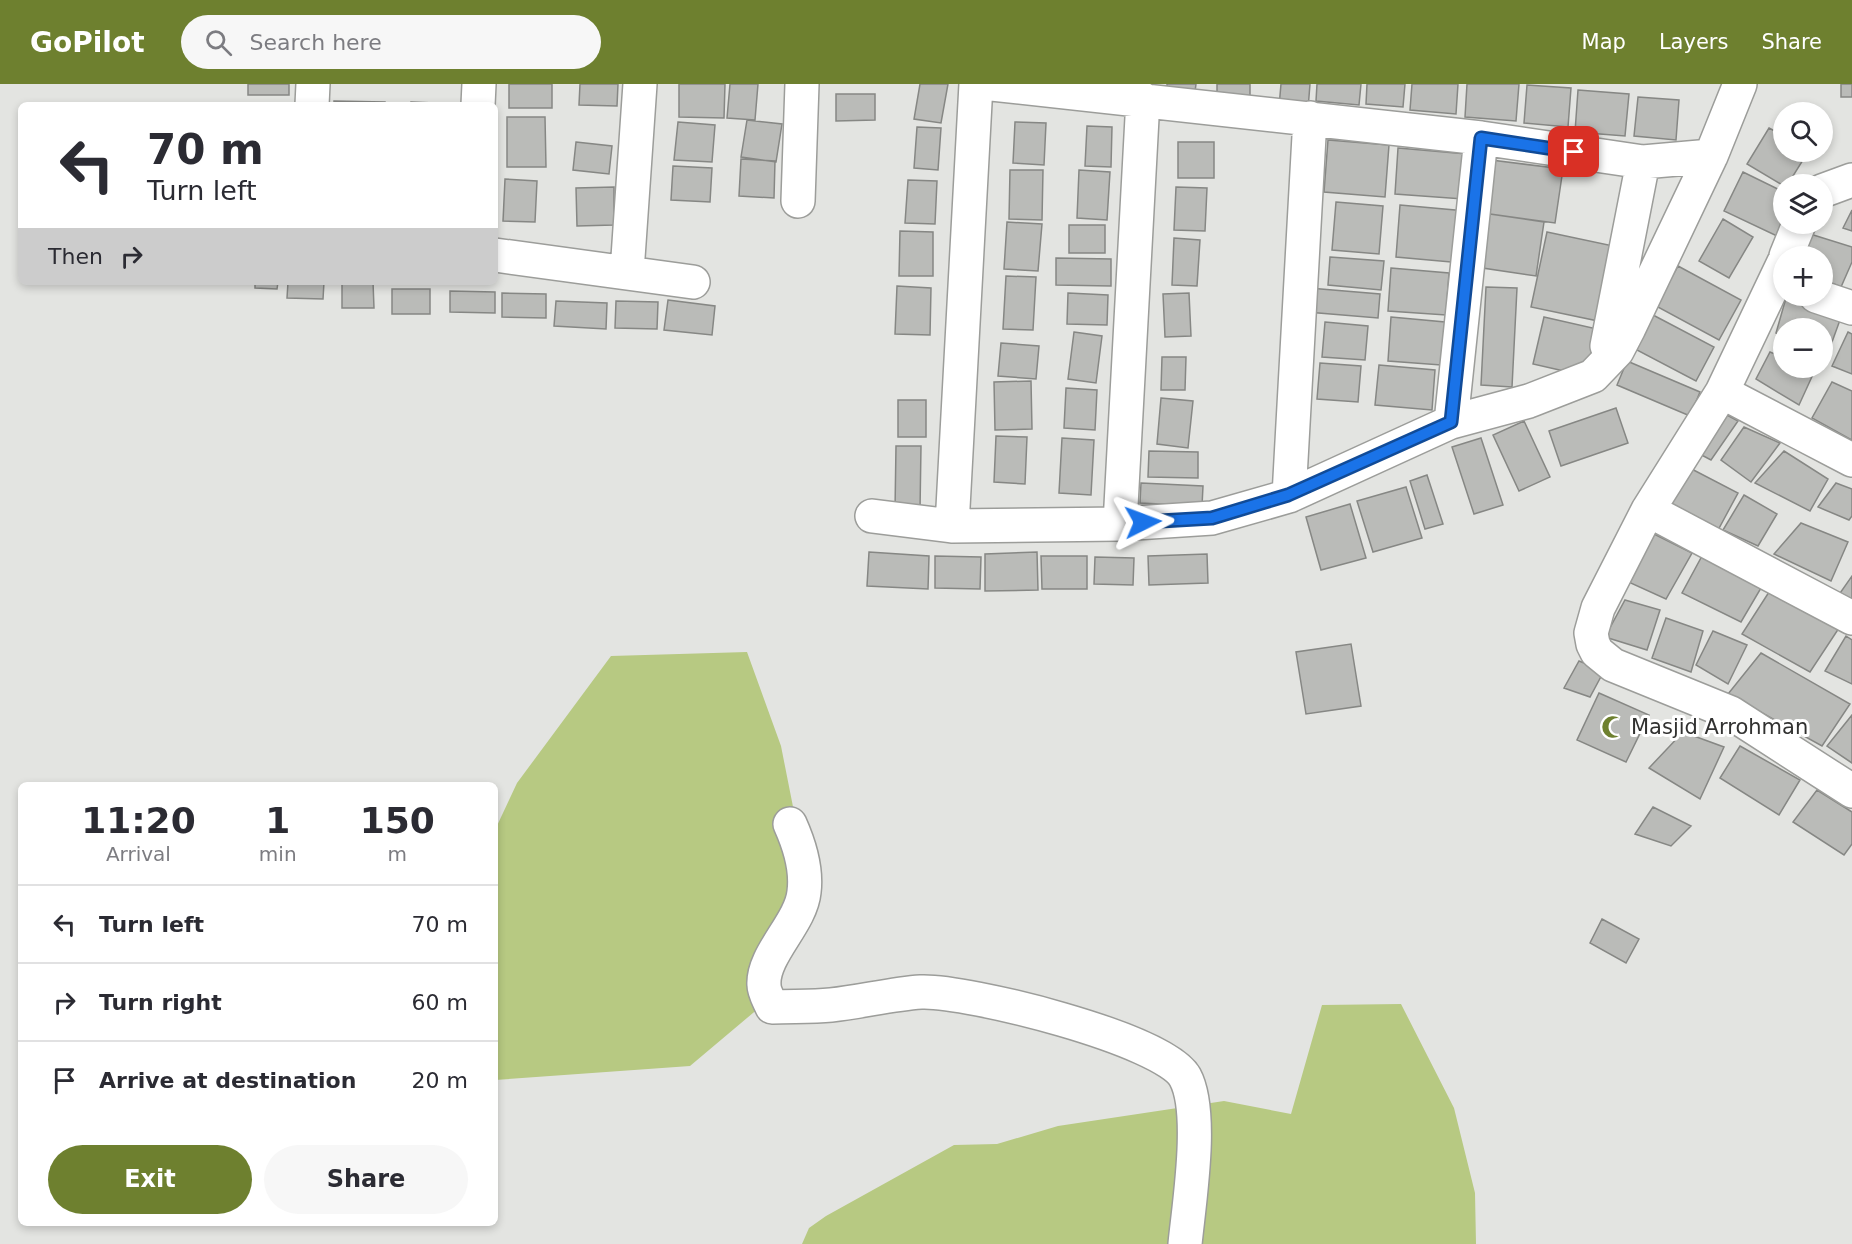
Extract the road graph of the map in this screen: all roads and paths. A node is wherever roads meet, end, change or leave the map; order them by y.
1 (313, 84) edge
2 (479, 84) edge
3 (640, 84) edge
4 (802, 84) edge
5 (976, 84) edge
6 (992, 84) edge
7 (1740, 84) edge
8 (1143, 99) junction
9 (312, 102) edge
10 (478, 102) edge
11 (1310, 118) junction
12 (1481, 138) junction
13 (1711, 156) junction
14 (1643, 162) junction
15 (1852, 180) edge
16 (1833, 187) edge
17 (798, 201) dead end
18 (498, 255) edge
19 (627, 272) junction
20 (693, 282) dead end
21 (1773, 289) edge
22 (1833, 302) edge
23 (1852, 308) edge
24 (1603, 368) junction
25 (1722, 392) junction
26 (1451, 422) junction
27 (1852, 460) edge
28 (1288, 495) junction
29 (1648, 510) junction
30 (872, 516) dead end
31 (1120, 524) junction
32 (952, 526) junction
33 (1852, 618) edge
34 (1852, 791) edge
35 (790, 824) dead end
36 (1185, 1244) edge

1 - 9 street
2 - 10 street
3 - 19 street
4 - 17 street
5 - 32 street
6 - 8 street
7 - 13 street
8 - 11 street
8 - 31 street
11 - 12 street
11 - 28 street
12 - 14 street
12 - 26 street
13 - 14 street
13 - 24 street
14 - 24 street
15 - 16 street
18 - 19 street
19 - 20 street
21 - 25 street
22 - 23 street
24 - 26 street
25 - 27 street
25 - 29 street
26 - 28 street
28 - 31 street
29 - 33 street
29 - 34 street
30 - 32 street
31 - 32 street
35 - 36 street

